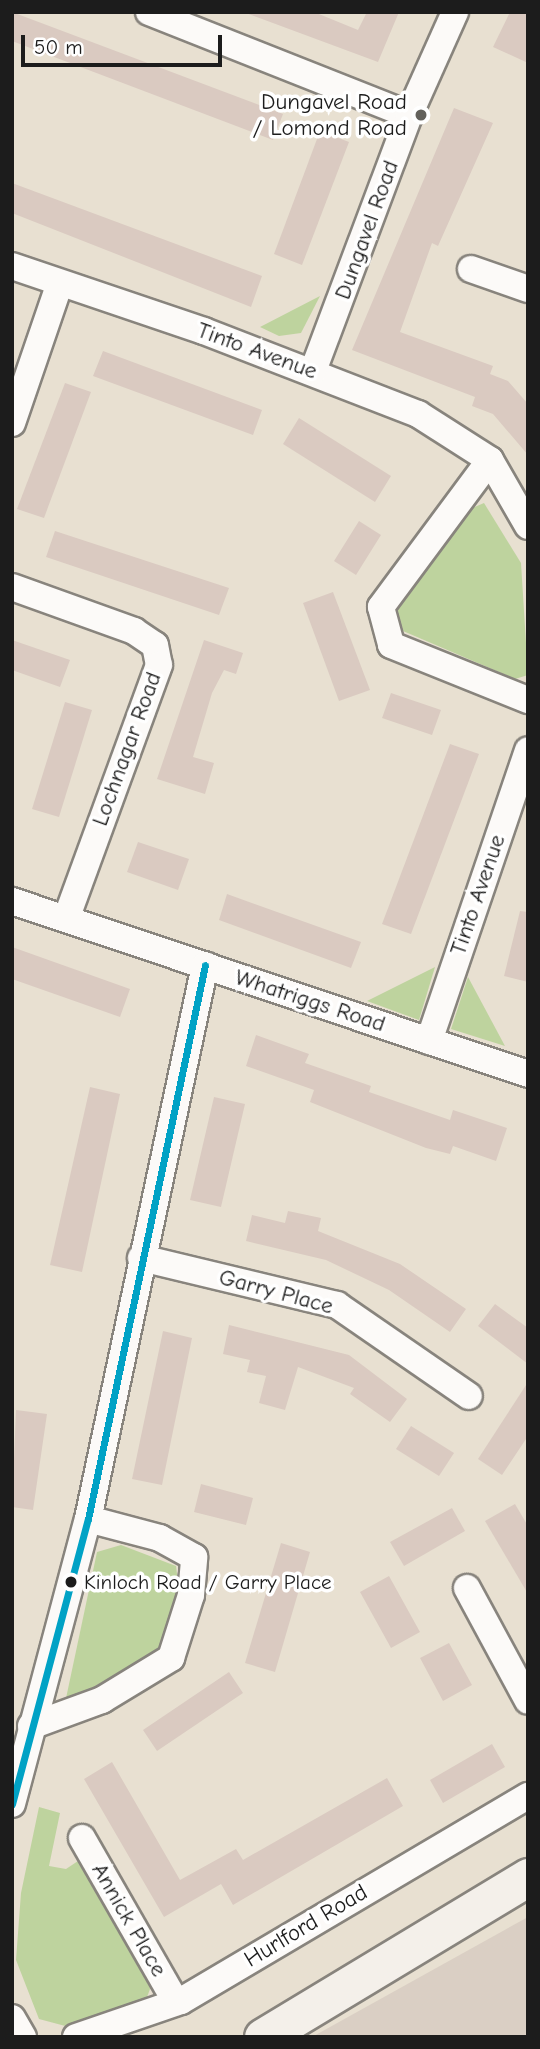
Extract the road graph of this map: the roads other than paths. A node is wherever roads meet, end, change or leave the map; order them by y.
1 (149, 12) edge
2 (454, 12) edge
3 (409, 115) junction
4 (12, 265) edge
5 (471, 270) dead end
6 (59, 286) junction
7 (528, 289) edge
8 (313, 371) junction
9 (12, 423) edge
10 (490, 460) junction
11 (528, 526) edge
12 (12, 587) edge
13 (528, 700) edge
14 (528, 750) edge
15 (12, 901) edge
16 (66, 919) junction
17 (205, 965) junction
18 (429, 1041) junction
19 (528, 1074) edge
20 (141, 1258) junction
21 (469, 1396) dead end
22 (88, 1519) junction
23 (467, 1588) dead end
24 (528, 1701) edge
25 (31, 1726) junction
26 (528, 1796) edge
27 (12, 1804) edge
28 (82, 1838) dead end
29 (528, 1877) edge
30 (176, 2002) junction
31 (12, 2018) edge
32 (276, 2034) edge
33 (23, 2037) edge
34 (76, 2037) edge

1 - 3 street
2 - 3 street, Dungavel Road
3 - 8 street, Dungavel Road
4 - 6 street, Tinto Avenue
5 - 7 street
6 - 8 street, Tinto Avenue
6 - 9 street
8 - 10 street, Tinto Avenue
10 - 11 street, Tinto Avenue
10 - 13 street
12 - 16 street, Lochnagar Road
14 - 18 street, Tinto Avenue
15 - 16 street, Whatriggs Road
16 - 17 street, Whatriggs Road
17 - 18 street, Whatriggs Road
17 - 20 street
18 - 19 street, Whatriggs Road
20 - 21 street, Garry Place
20 - 22 street
22 - 25 street
22 - 25 street
23 - 24 street
25 - 27 street
26 - 30 street, Hurlford Road
28 - 30 street, Annick Place
29 - 32 main road
30 - 34 street, Hurlford Road
31 - 33 street

